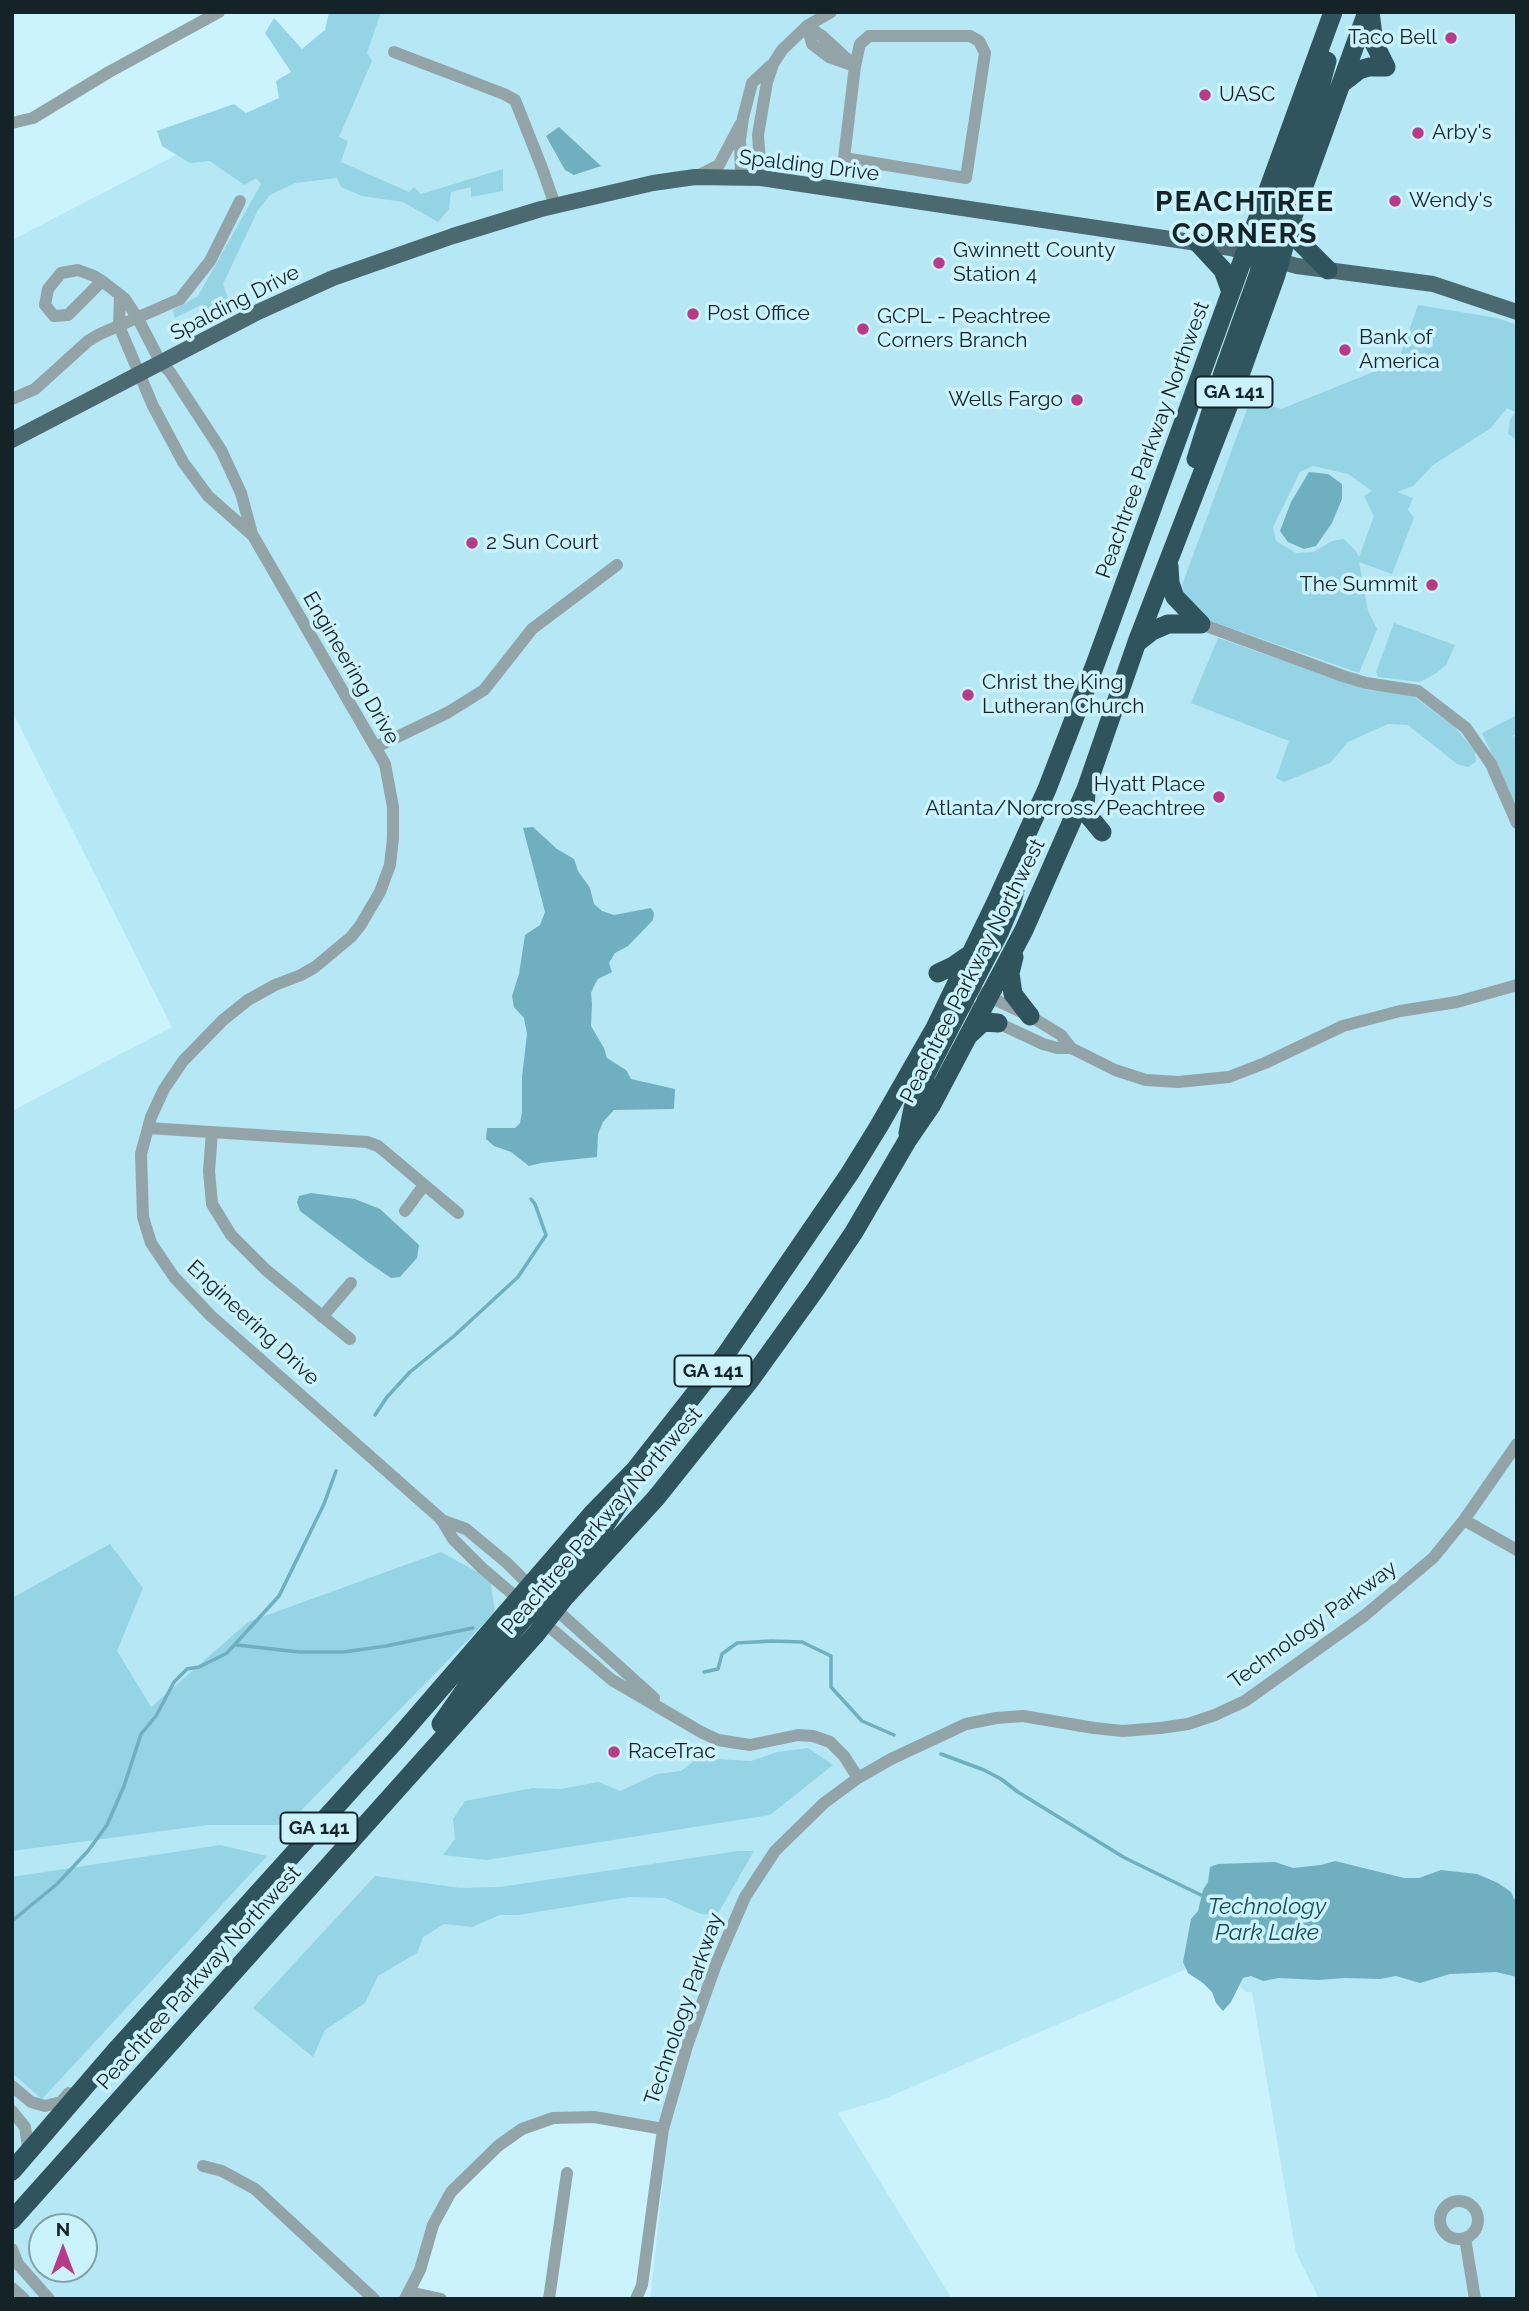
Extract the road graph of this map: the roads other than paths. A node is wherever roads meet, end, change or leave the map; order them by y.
1 (219, 12) edge
2 (831, 12) edge
3 (1333, 12) edge
4 (1368, 12) edge
5 (807, 26) junction
6 (394, 52) dead end
7 (773, 64) junction
8 (855, 66) junction
9 (1341, 84) junction
10 (743, 118) junction
11 (12, 123) edge
12 (695, 177) junction
13 (741, 177) junction
14 (761, 178) junction
15 (240, 201) dead end
16 (555, 205) junction
17 (1292, 219) junction
18 (1198, 243) junction
19 (1263, 256) junction
20 (1328, 270) junction
21 (102, 281) junction
22 (1231, 292) junction
23 (120, 295) junction
24 (1517, 312) edge
25 (137, 317) junction
26 (119, 326) junction
27 (161, 363) junction
28 (140, 374) junction
29 (12, 399) edge
30 (12, 440) edge
31 (252, 534) junction
32 (1169, 561) junction
33 (617, 565) dead end
34 (1200, 624) junction
35 (1137, 642) junction
36 (376, 747) junction
37 (1086, 789) junction
38 (1517, 823) edge
39 (1022, 845) junction
40 (1062, 848) junction
41 (1024, 930) junction
42 (972, 951) junction
43 (938, 972) dead end
44 (1517, 985) edge
45 (968, 996) junction
46 (1030, 1016) junction
47 (998, 1023) junction
48 (969, 1035) junction
49 (1071, 1048) junction
50 (148, 1128) junction
51 (212, 1132) junction
52 (906, 1141) junction
53 (424, 1185) junction
54 (405, 1212) dead end
55 (457, 1213) dead end
56 (351, 1283) dead end
57 (322, 1317) junction
58 (350, 1339) dead end
59 (1517, 1444) edge
60 (440, 1520) junction
61 (1464, 1520) junction
62 (1517, 1550) edge
63 (537, 1604) junction
64 (670, 1713) junction
65 (858, 1779) junction
66 (118, 2048) junction
67 (12, 2086) edge
68 (12, 2111) edge
69 (663, 2129) junction
70 (29, 2153) junction
71 (203, 2166) dead end
72 (12, 2171) edge
73 (567, 2173) dead end
74 (13, 2223) edge
75 (1465, 2238) dead end
76 (12, 2249) edge
77 (642, 2285) junction
78 (12, 2288) edge
79 (407, 2295) edge
80 (24, 2299) edge
81 (49, 2299) edge
82 (374, 2299) edge
83 (441, 2299) edge
84 (549, 2299) edge
85 (636, 2299) edge
86 (650, 2299) edge
87 (1475, 2299) edge

1 - 11 street
2 - 5 street
3 - 19 highway, Peachtree Parkway Northwest / GA 141
4 - 9 highway, Peachtree Parkway Northwest / GA 141
4 - 9 highway
5 - 7 street
5 - 8 street
6 - 16 street
7 - 10 street
7 - 14 street
8 - 8 street
9 - 17 highway, Peachtree Parkway Northwest / GA 141
10 - 12 street
10 - 13 street
12 - 13 main road, Spalding Drive
12 - 16 main road, Spalding Drive
13 - 14 main road, Spalding Drive
14 - 18 main road, Spalding Drive
15 - 25 street
16 - 27 main road, Spalding Drive
17 - 19 highway, Peachtree Parkway Northwest / GA 141
17 - 20 highway
18 - 19 main road, Spalding Drive
18 - 22 highway
19 - 20 main road, Spalding Drive
19 - 22 highway, Peachtree Parkway Northwest / GA 141
19 - 32 highway, Peachtree Parkway Northwest / GA 141
20 - 24 main road, Spalding Drive
21 - 21 street
21 - 23 street, Engineering Drive
22 - 39 highway, Peachtree Parkway Northwest / GA 141
23 - 25 street, Engineering Drive
23 - 26 street
25 - 26 street
25 - 27 street, Engineering Drive
26 - 28 street, Engineering Drive
26 - 29 street
27 - 28 main road, Spalding Drive
27 - 31 street, Engineering Drive
28 - 30 main road, Spalding Drive
28 - 31 street, Engineering Drive
31 - 36 street, Engineering Drive
32 - 34 highway
32 - 35 highway, Peachtree Parkway Northwest / GA 141
33 - 36 street
34 - 35 highway
34 - 38 street
35 - 37 highway, Peachtree Parkway Northwest / GA 141
36 - 50 street, Engineering Drive
37 - 40 highway, Peachtree Parkway Northwest / GA 141
37 - 40 highway
39 - 42 highway, Peachtree Parkway Northwest / GA 141
39 - 45 highway
40 - 41 highway, Peachtree Parkway Northwest / GA 141
41 - 45 highway, Peachtree Parkway Northwest / GA 141
41 - 46 highway
42 - 43 highway
42 - 45 highway, Peachtree Parkway Northwest / GA 141
44 - 49 street
45 - 46 street
45 - 47 street
45 - 48 highway, Peachtree Parkway Northwest / GA 141
45 - 52 highway
45 - 63 highway, Peachtree Parkway Northwest / GA 141
46 - 49 street
47 - 48 highway
47 - 49 street
48 - 52 highway, Peachtree Parkway Northwest / GA 141
50 - 51 street
50 - 60 street, Engineering Drive
51 - 53 street
51 - 57 street
52 - 63 highway, Peachtree Parkway Northwest / GA 141
53 - 54 street
53 - 55 street
56 - 57 street
57 - 58 street
59 - 61 street, Technology Parkway
60 - 63 street, Engineering Drive
60 - 63 street, Engineering Drive
61 - 62 street
61 - 65 street, Technology Parkway
63 - 64 street, Engineering Drive
63 - 64 street, Engineering Drive
63 - 66 highway, Peachtree Parkway Northwest / GA 141
63 - 74 highway, Peachtree Parkway Northwest / GA 141
64 - 65 street, Engineering Drive
65 - 69 street, Technology Parkway
66 - 67 street
66 - 70 highway, Peachtree Parkway Northwest / GA 141
68 - 70 street
69 - 77 street, Technology Parkway
69 - 79 street
70 - 72 highway, Peachtree Parkway Northwest / GA 141
71 - 82 street
73 - 84 street
75 - 87 street
76 - 81 street
77 - 85 street, Technology Parkway
77 - 86 street
78 - 80 street
79 - 83 street

